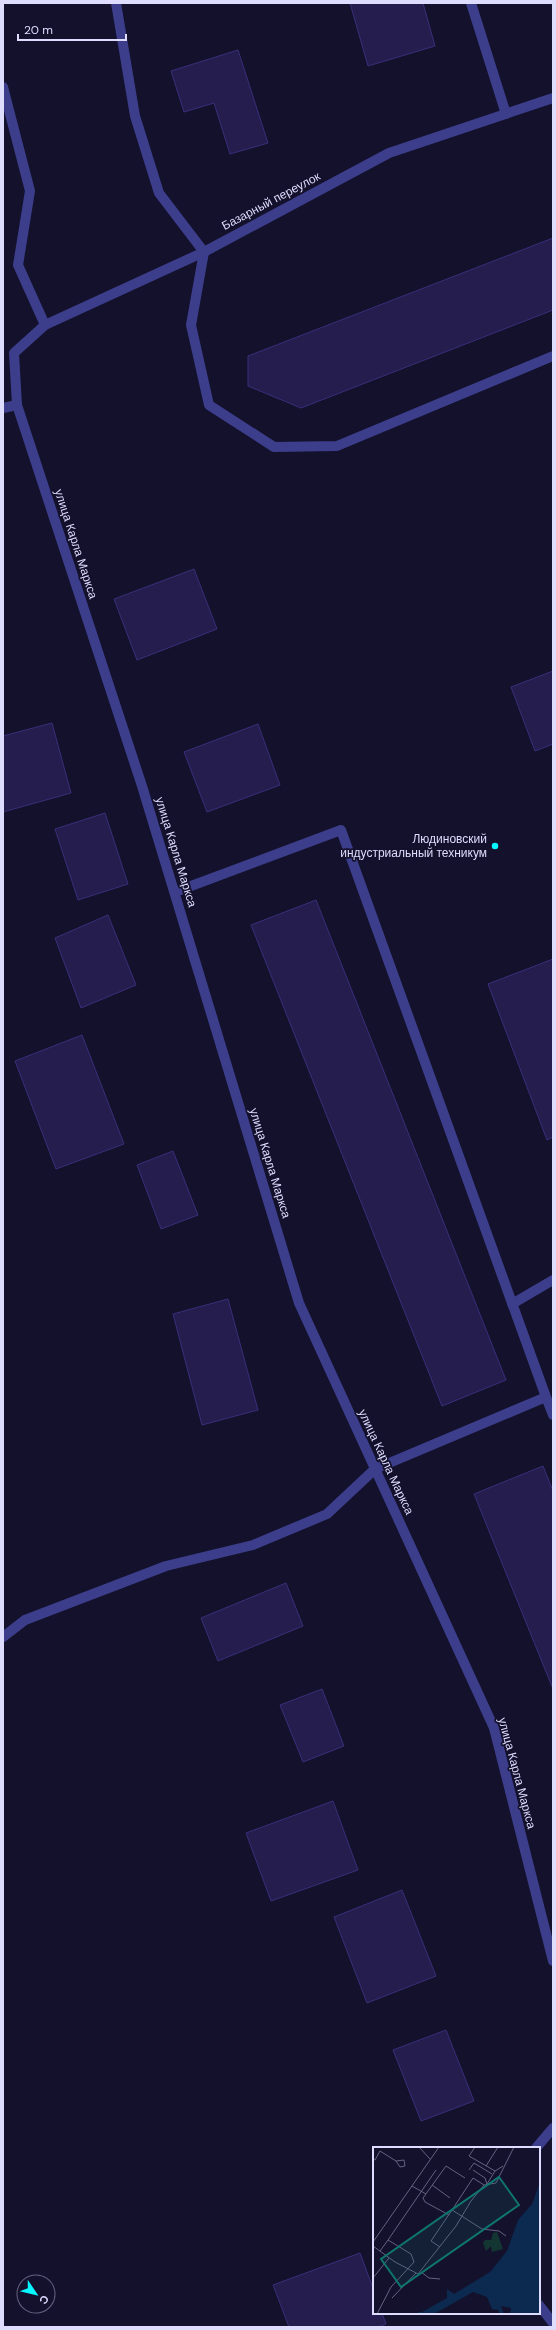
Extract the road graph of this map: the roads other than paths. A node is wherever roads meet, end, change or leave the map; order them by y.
1 (116, 3) edge
2 (471, 3) edge
3 (3, 87) edge
4 (553, 98) edge
5 (506, 114) junction
6 (204, 252) junction
7 (45, 325) junction
8 (14, 353) joint
9 (553, 356) edge
10 (17, 405) junction
11 (3, 408) edge
12 (174, 892) junction
13 (553, 1280) edge
14 (512, 1304) junction
15 (546, 1397) junction
16 (553, 1414) edge
17 (375, 1469) junction
18 (3, 1637) edge
19 (553, 1961) edge
20 (553, 2128) edge
21 (537, 2147) edge
22 (540, 2306) edge
23 (553, 2323) edge

1 - 6 street
2 - 5 street
3 - 7 street
4 - 5 street, Базарный переулок
5 - 6 street, Базарный переулок
6 - 7 street, Базарный переулок
6 - 9 street
7 - 8 street, Базарный переулок
8 - 10 street, улица Карла Маркса
10 - 11 street
10 - 12 street, улица Карла Маркса
12 - 14 street
12 - 17 street, улица Карла Маркса
13 - 14 street
14 - 15 street
15 - 16 street
15 - 17 street
17 - 18 street
17 - 19 street, улица Карла Маркса
20 - 21 street
22 - 23 street

